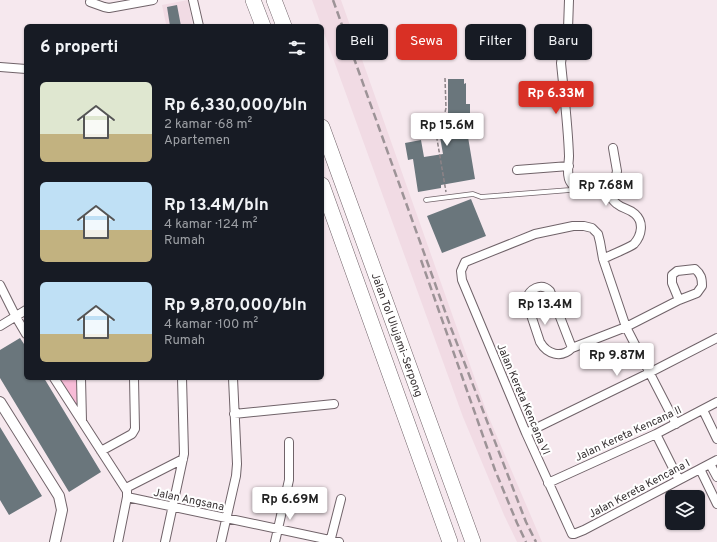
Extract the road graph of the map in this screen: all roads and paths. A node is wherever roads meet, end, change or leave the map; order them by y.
1 (153, 0) edge
2 (193, 0) edge
3 (253, 0) edge
4 (274, 0) edge
5 (569, 0) edge
6 (90, 2) dead end
7 (199, 24) edge
8 (262, 24) edge
9 (283, 24) edge
10 (0, 67) edge
11 (24, 69) edge
12 (445, 78) dead end
13 (324, 132) edge
14 (613, 148) dead end
15 (569, 166) junction
16 (517, 170) dead end
17 (573, 184) junction
18 (324, 191) edge
19 (446, 191) dead end
20 (611, 197) junction
21 (426, 200) dead end
22 (603, 258) junction
23 (0, 285) edge
24 (679, 300) dead end
25 (24, 311) edge
26 (16, 317) junction
27 (0, 326) edge
28 (626, 327) junction
29 (24, 331) edge
30 (717, 338) edge
31 (572, 348) junction
32 (649, 373) junction
33 (55, 380) edge
34 (81, 380) edge
35 (134, 380) edge
36 (182, 380) edge
37 (233, 380) edge
38 (0, 402) edge
39 (717, 402) edge
40 (334, 404) dead end
41 (703, 410) junction
42 (234, 414) junction
43 (82, 421) junction
44 (676, 424) junction
45 (526, 433) junction
46 (656, 434) junction
47 (717, 439) edge
48 (289, 442) dead end
49 (101, 451) junction
50 (183, 459) junction
51 (714, 462) edge
52 (700, 469) junction
53 (717, 477) edge
54 (679, 480) junction
55 (548, 483) junction
56 (126, 488) junction
57 (127, 497) junction
58 (341, 499) dead end
59 (717, 504) edge
60 (173, 506) junction
61 (226, 518) junction
62 (278, 529) junction
63 (572, 534) joint
64 (330, 541) edge
65 (55, 542) edge
66 (118, 542) edge
67 (165, 542) edge
68 (221, 542) edge
69 (275, 542) edge
70 (339, 542) edge
71 (450, 542) edge
72 (473, 542) edge

1 - 6 street
2 - 7 street
3 - 8 highway
4 - 9 highway
5 - 15 street
10 - 11 street
12 - 19 path
13 - 72 highway, Jalan Tol Ulujami–Serpong
14 - 20 street
15 - 16 street
15 - 17 street
17 - 20 street
17 - 21 lane
18 - 71 highway, Jalan Tol Ulujami–Serpong
20 - 22 street
22 - 28 street
22 - 45 street, Jalan Kereta Kencana VI
23 - 26 street
24 - 28 street
25 - 26 street
26 - 27 street
26 - 29 street
28 - 31 street
28 - 32 street
30 - 32 street
31 - 31 street
32 - 44 street
32 - 45 street
33 - 43 street
34 - 43 street
35 - 49 street
36 - 50 street
37 - 42 street
38 - 65 street
39 - 41 street, Jalan Kereta Kencana II
40 - 42 street
41 - 44 street, Jalan Kereta Kencana II
41 - 47 street
42 - 61 street
43 - 49 street
44 - 46 street, Jalan Kereta Kencana II
45 - 55 street, Jalan Kereta Kencana VI
46 - 54 street
46 - 55 street, Jalan Kereta Kencana II
48 - 62 street
49 - 56 street
50 - 56 street
50 - 60 street
51 - 52 street, Jalan Kereta Kencana I
51 - 53 street
52 - 54 street, Jalan Kereta Kencana I
52 - 59 street
54 - 63 street, Jalan Kereta Kencana I
55 - 63 street, Jalan Kereta Kencana VI
56 - 57 street
57 - 60 street, Jalan Angsana
57 - 66 street
58 - 64 street
60 - 61 street, Jalan Angsana
60 - 67 street
61 - 62 street, Jalan Angsana
61 - 68 street
62 - 64 street, Jalan Angsana
62 - 69 street
64 - 70 street, Jalan Angsana

